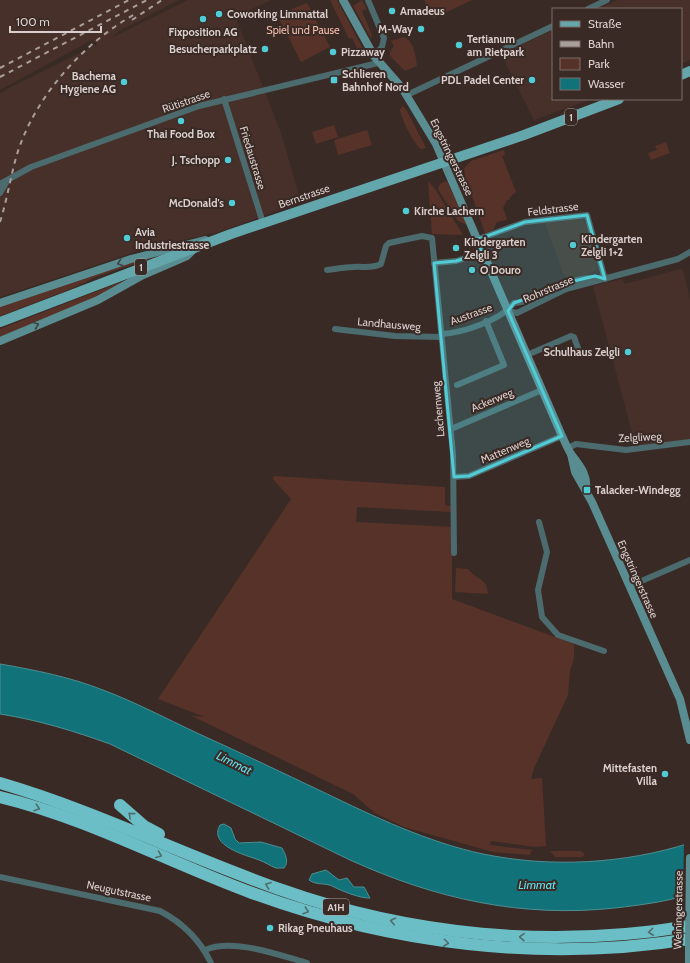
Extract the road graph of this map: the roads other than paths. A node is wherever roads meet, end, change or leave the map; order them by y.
1 (343, 0) edge
2 (368, 0) edge
3 (607, 0) edge
4 (590, 8) edge
5 (552, 26) edge
6 (376, 59) junction
7 (407, 95) junction
8 (224, 99) junction
9 (616, 100) edge
10 (444, 161) junction
11 (7, 179) junction
12 (0, 184) edge
13 (0, 193) edge
14 (263, 223) junction
15 (225, 236) junction
16 (476, 240) junction
17 (196, 247) junction
18 (690, 252) edge
19 (482, 253) junction
20 (434, 263) junction
21 (327, 270) dead end
22 (605, 278) junction
23 (0, 303) edge
24 (508, 311) junction
25 (486, 321) junction
26 (0, 322) edge
27 (335, 329) dead end
28 (441, 336) junction
29 (0, 341) edge
30 (578, 352) dead end
31 (526, 355) junction
32 (457, 385) dead end
33 (542, 390) junction
34 (450, 429) junction
35 (562, 436) junction
36 (690, 442) edge
37 (570, 451) junction
38 (454, 477) junction
39 (540, 522) dead end
40 (454, 553) dead end
41 (690, 560) edge
42 (630, 586) junction
43 (604, 651) dead end
44 (690, 740) edge
45 (0, 784) edge
46 (0, 797) edge
47 (120, 805) dead end
48 (690, 858) edge
49 (212, 864) junction
50 (0, 877) edge
51 (690, 926) edge
52 (690, 939) edge
53 (205, 950) junction
54 (211, 963) edge
55 (307, 963) edge
56 (689, 963) edge

1 - 6 main road, Engstringerstrasse
2 - 6 street
3 - 4 street
5 - 7 street
6 - 7 main road, Engstringerstrasse
6 - 8 street, Rütistrasse
7 - 10 main road, Engstringerstrasse
8 - 11 street, Rütistrasse
8 - 14 street, Friedaustrasse
9 - 10 main road, Bernstrasse / 1
10 - 14 main road, Bernstrasse / 1
10 - 16 main road, Engstringerstrasse
11 - 12 street, Rütistrasse
11 - 13 street
14 - 15 main road, Bernstrasse / 1
15 - 17 main road, Bernstrasse / 1
15 -> 23 main road
16 - 19 main road, Engstringerstrasse
16 - 22 street, Feldstrasse
17 - 26 main road, Bernstrasse / 1
29 -> 17 main road
18 - 22 street, Rohrstrasse
19 - 20 street
19 - 24 main road, Engstringerstrasse
20 - 21 street, Lachernweg
20 - 28 street, Lachernweg
22 - 24 street, Rohrstrasse
22 - 24 street, Rohrstrasse
24 - 25 street, Austrasse
24 - 31 main road, Engstringerstrasse
25 - 28 street, Austrasse
25 - 32 street
27 - 28 street, Landhausweg
28 - 34 street, Lachernweg
30 - 31 street
31 - 33 main road, Engstringerstrasse
33 - 34 street, Ackerweg
33 - 35 main road, Engstringerstrasse
34 - 38 street, Lachernweg
35 - 37 main road, Engstringerstrasse
35 - 38 street, Mattenweg
36 - 37 street, Zelgliweg
37 - 42 main road, Engstringerstrasse
38 - 40 street, Lachernweg
39 - 43 street
41 - 42 street
42 - 44 main road, Engstringerstrasse
45 - 49 highway, A1H
46 -> 52 highway, A1H
49 -> 47 highway
48 - 56 main road, Weiningerstrasse, bridge
51 -> 49 highway, A1H
50 - 53 street, Neugutstrasse
53 - 54 street, Neugutstrasse
53 - 55 street

